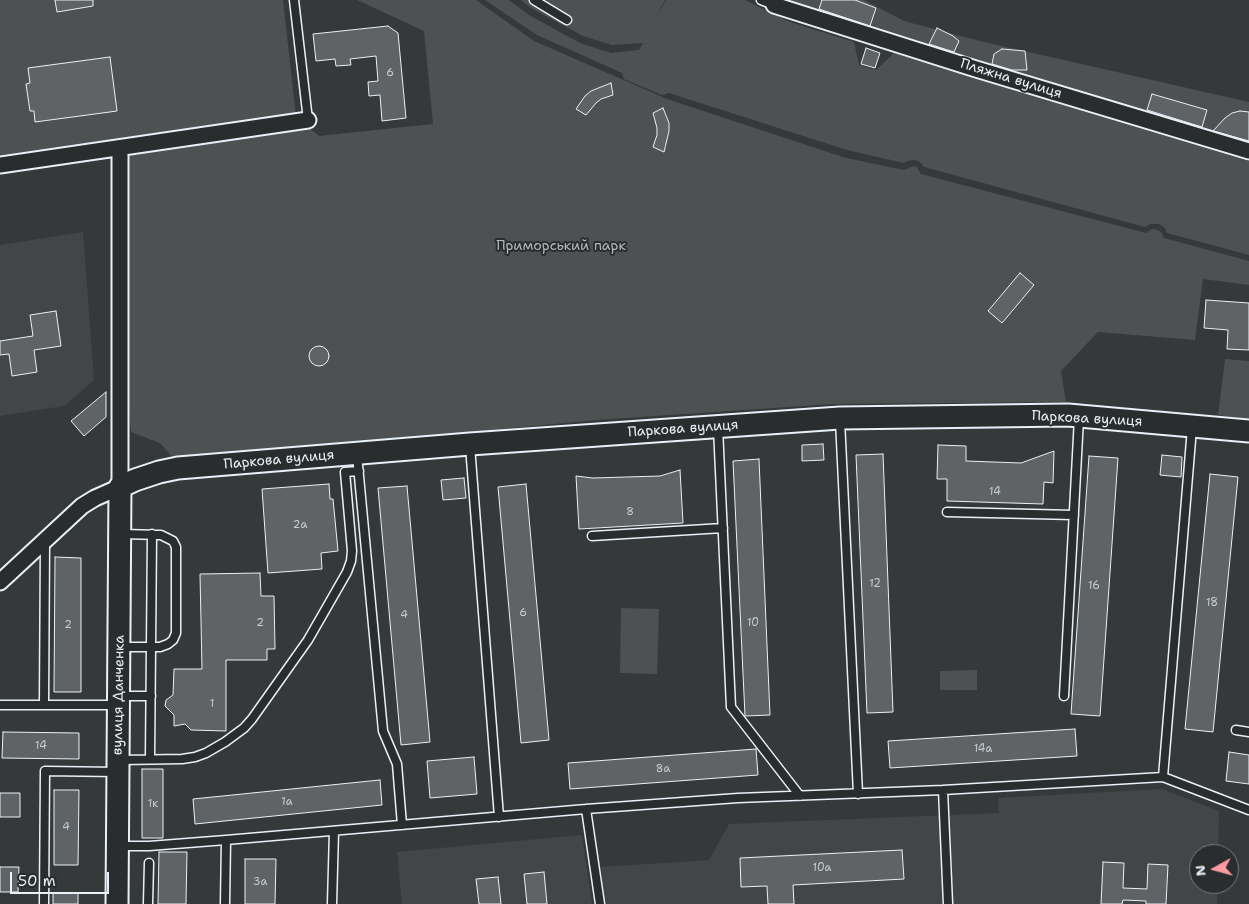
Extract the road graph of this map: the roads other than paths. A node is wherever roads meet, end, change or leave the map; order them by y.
1 (294, 0) edge
2 (534, 0) edge
3 (768, 2) edge
4 (567, 20) dead end
5 (308, 120) joint
6 (120, 148) junction
7 (1249, 151) edge
8 (0, 165) edge
9 (1079, 416) junction
10 (840, 418) junction
11 (718, 426) junction
12 (1192, 426) junction
13 (1249, 431) edge
14 (470, 444) junction
15 (358, 462) junction
16 (120, 487) junction
17 (947, 512) dead end
18 (1074, 514) junction
19 (723, 528) junction
20 (120, 534) junction
21 (152, 534) junction
22 (592, 536) dead end
23 (44, 540) junction
24 (0, 582) edge
25 (120, 647) junction
26 (151, 648) junction
27 (151, 696) junction
28 (1064, 696) dead end
29 (120, 701) junction
30 (0, 705) edge
31 (44, 705) junction
32 (1236, 730) dead end
33 (1249, 732) edge
34 (150, 760) junction
35 (118, 766) junction
36 (1163, 778) junction
37 (943, 790) junction
38 (858, 794) junction
39 (800, 796) junction
40 (586, 809) junction
41 (1249, 810) edge
42 (499, 817) junction
43 (402, 825) junction
44 (334, 831) junction
45 (226, 840) junction
46 (118, 846) junction
47 (149, 863) dead end
48 (44, 904) edge
49 (118, 904) edge
50 (148, 904) edge
51 (225, 904) edge
52 (332, 904) edge
53 (600, 904) edge
54 (948, 904) edge

1 - 5 lane
2 - 4 lane
3 - 7 street, Пляжна вулиця
5 - 6 street
6 - 8 street
6 - 16 street
9 - 10 street, Паркова вулиця
9 - 12 street, Паркова вулиця
9 - 18 lane
10 - 11 street, Паркова вулиця
10 - 38 lane
11 - 14 street, Паркова вулиця
11 - 19 lane
12 - 13 street, Паркова вулиця
12 - 36 lane
14 - 15 street, Паркова вулиця
14 - 42 lane
15 - 16 street, Паркова вулиця
15 - 34 lane
15 - 43 lane
16 - 20 street, вулиця Данченка
16 - 23 street
17 - 18 lane
18 - 28 lane
19 - 22 lane
19 - 39 lane
20 - 21 lane
20 - 25 street, вулиця Данченка
21 - 26 lane
21 - 26 lane
23 - 24 street
23 - 31 lane
25 - 26 lane
25 - 29 street, вулиця Данченка
26 - 27 lane
27 - 29 lane
27 - 34 lane
29 - 31 lane
29 - 35 street, вулиця Данченка
30 - 31 lane
32 - 33 lane
34 - 35 lane
35 - 46 street, вулиця Данченка
35 - 48 lane
36 - 37 lane
36 - 41 lane
37 - 38 lane
37 - 54 lane
38 - 39 lane
39 - 40 lane
40 - 42 lane
40 - 53 lane
42 - 43 lane
43 - 44 lane
44 - 45 lane
44 - 52 lane
45 - 46 lane
45 - 51 lane
46 - 49 street, вулиця Данченка
47 - 50 lane

